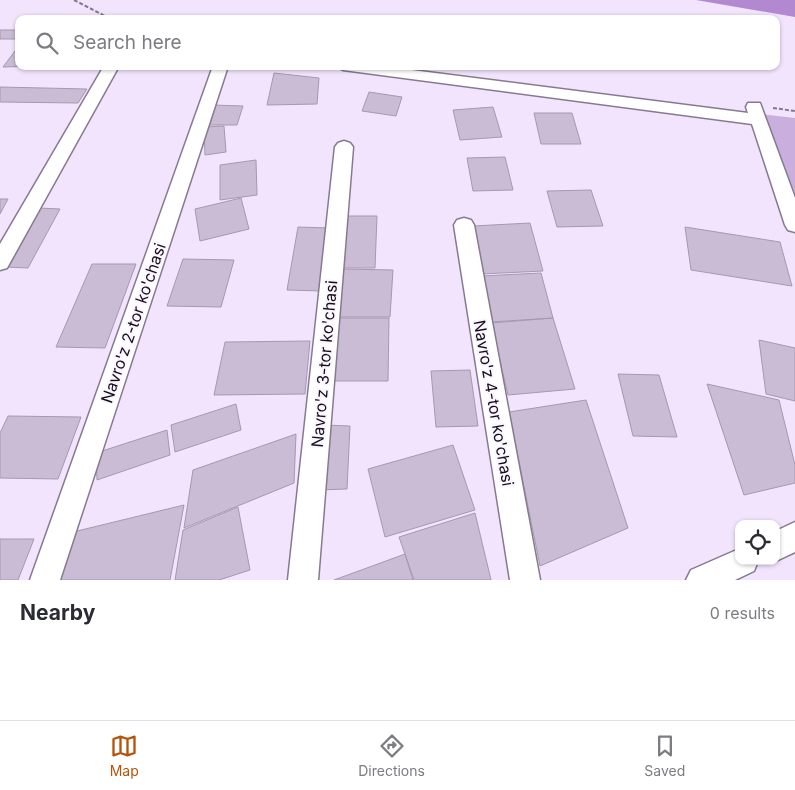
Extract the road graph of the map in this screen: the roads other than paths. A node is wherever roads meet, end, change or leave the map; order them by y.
1 (110, 70) edge
2 (220, 70) edge
3 (378, 70) edge
4 (344, 147) dead end
5 (795, 225) edge
6 (464, 226) dead end
7 (0, 262) edge
8 (795, 536) edge
9 (780, 545) edge
10 (735, 565) edge
11 (45, 580) edge
12 (303, 580) edge
13 (525, 580) edge
14 (701, 580) edge

1 - 7 street
2 - 11 street, Navro'z 2-tor ko'chasi
3 - 5 street
4 - 12 street, Navro'z 3-tor ko'chasi
6 - 13 street, Navro'z 4-tor ko'chasi
8 - 9 street
10 - 14 street

